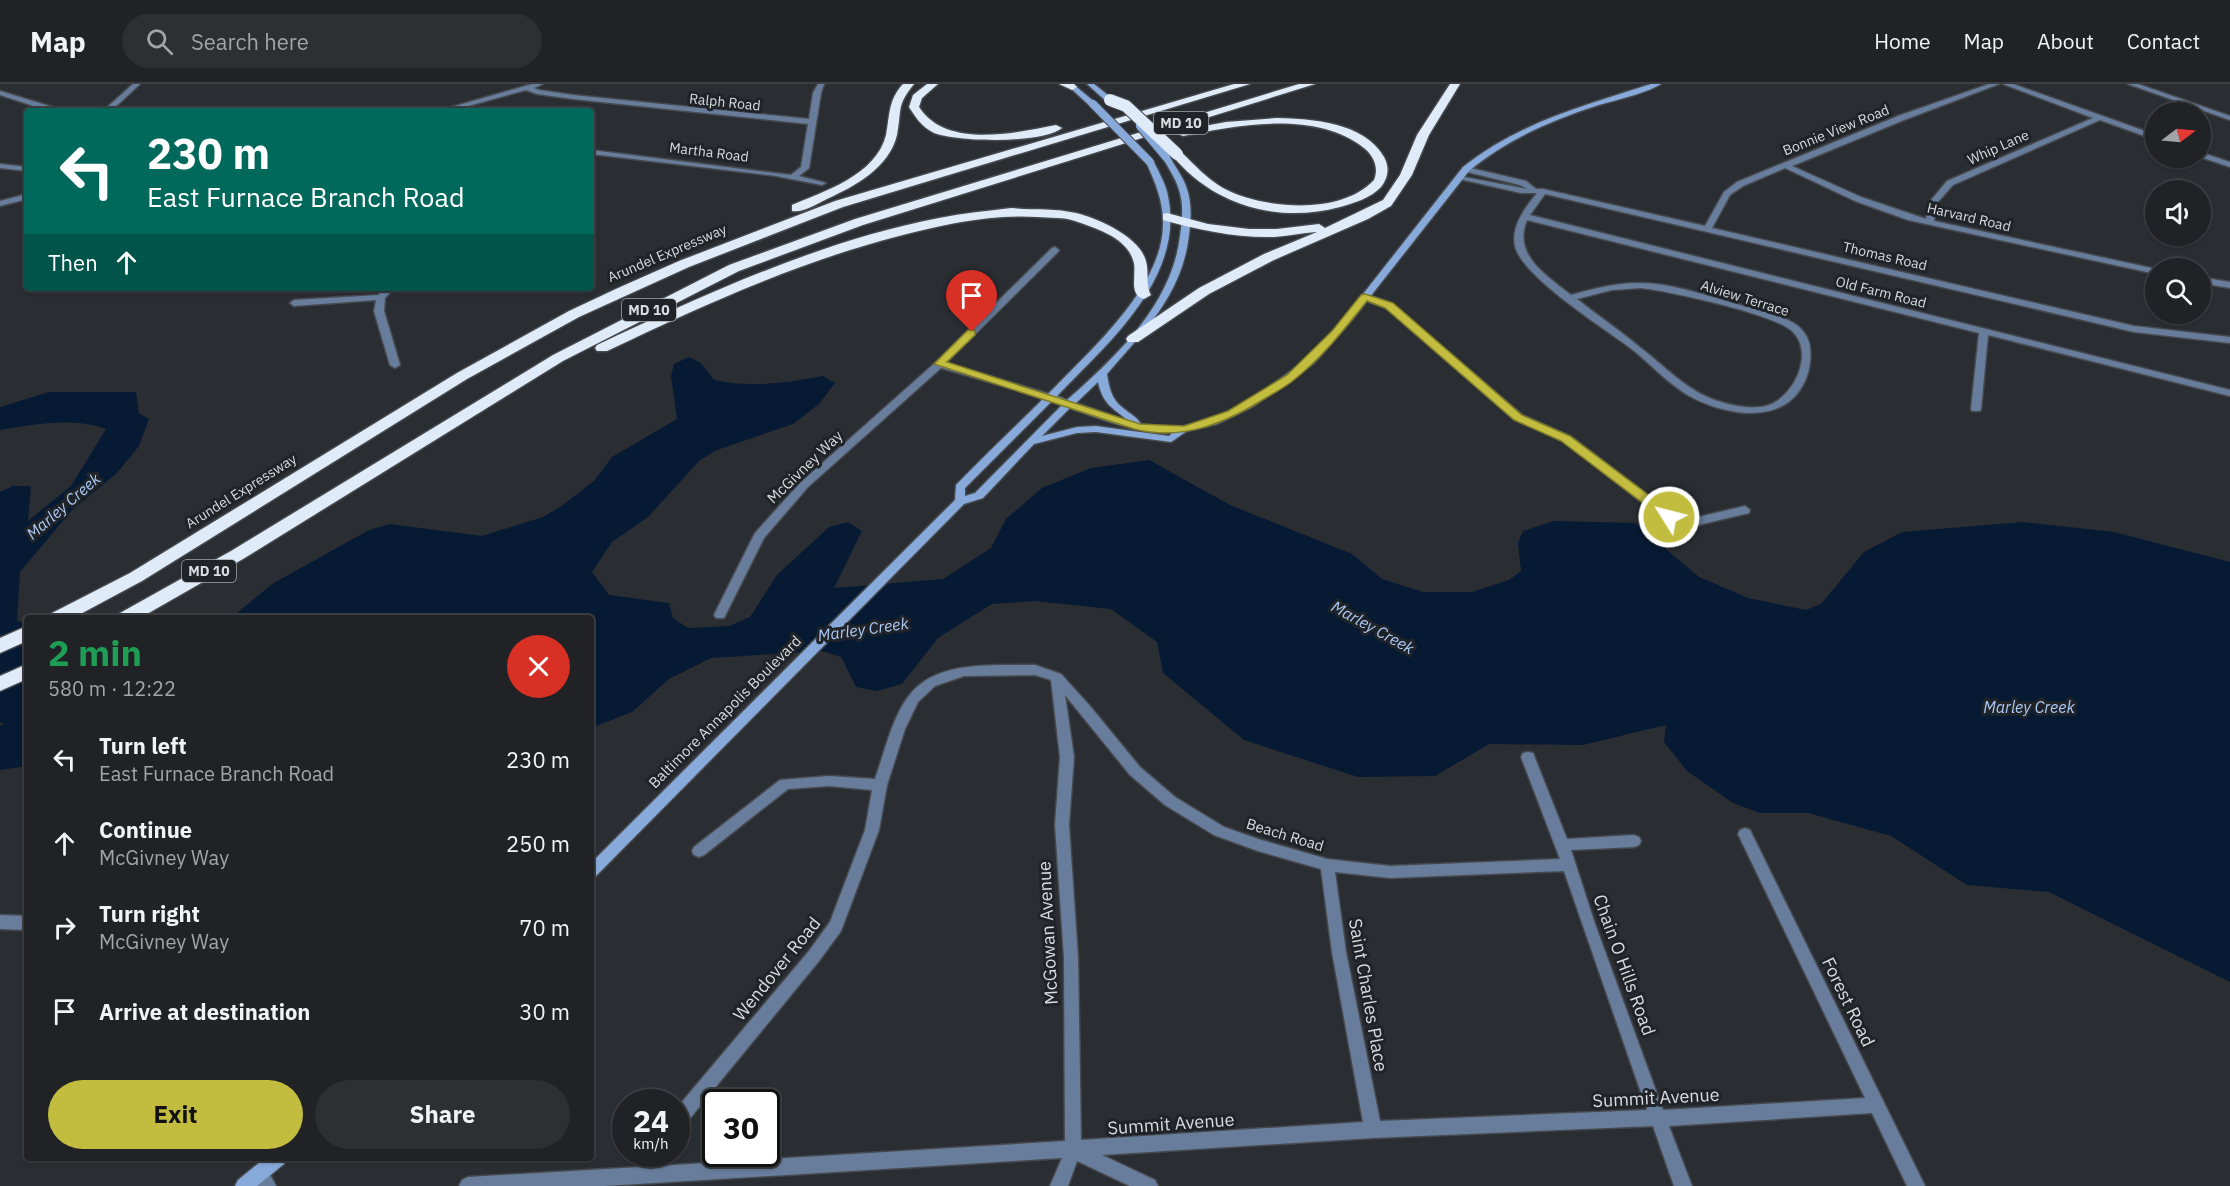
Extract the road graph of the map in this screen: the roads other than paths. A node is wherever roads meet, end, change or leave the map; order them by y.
1 (136, 84) edge
2 (540, 84) edge
3 (821, 84) edge
4 (909, 84) edge
5 (933, 84) edge
6 (1090, 84) edge
7 (1245, 84) edge
8 (1310, 84) edge
9 (1455, 84) edge
10 (1658, 84) edge
11 (1996, 84) edge
12 (2006, 84) edge
13 (2131, 84) edge
14 (1068, 85) edge
15 (528, 88) junction
16 (0, 93) edge
17 (1204, 95) junction
18 (1110, 100) joint
19 (47, 108) edge
20 (109, 108) edge
21 (453, 108) edge
22 (2099, 118) junction
23 (2230, 118) edge
24 (813, 122) junction
25 (2145, 134) edge
26 (594, 152) edge
27 (1172, 155) junction
28 (2211, 158) edge
29 (1052, 162) junction
30 (1784, 165) junction
31 (2230, 165) edge
32 (0, 166) edge
33 (24, 169) edge
34 (1466, 169) junction
35 (794, 176) junction
36 (1459, 178) junction
37 (822, 183) dead end
38 (1540, 191) junction
39 (24, 197) edge
40 (0, 204) edge
41 (1167, 217) junction
42 (1526, 217) junction
43 (1930, 222) junction
44 (1187, 223) junction
45 (1339, 226) junction
46 (1708, 228) junction
47 (1055, 250) dead end
48 (2145, 270) edge
49 (2211, 282) edge
50 (2230, 285) edge
51 (387, 291) edge
52 (1144, 295) junction
53 (381, 297) junction
54 (1365, 297) junction
55 (609, 298) junction
56 (1572, 298) junction
57 (294, 303) dead end
58 (1984, 331) junction
59 (1133, 339) junction
60 (2230, 340) edge
61 (939, 364) junction
62 (395, 365) dead end
63 (1102, 374) junction
64 (2230, 393) edge
65 (1050, 397) junction
66 (1068, 405) junction
67 (1976, 409) dead end
68 (471, 410) junction
69 (1138, 427) junction
70 (1184, 429) junction
71 (1034, 441) junction
72 (960, 501) junction
73 (1745, 510) dead end
74 (64, 615) edge
75 (131, 615) edge
76 (720, 615) dead end
77 (24, 634) edge
78 (0, 646) edge
79 (24, 672) edge
80 (1057, 677) junction
81 (0, 684) edge
82 (1528, 757) dead end
83 (880, 785) junction
84 (1745, 834) dead end
85 (1635, 841) dead end
86 (1562, 845) junction
87 (699, 851) dead end
88 (1327, 865) junction
89 (1568, 865) junction
90 (594, 869) edge
91 (0, 922) edge
92 (24, 923) edge
93 (690, 1105) edge
94 (1876, 1105) junction
95 (1659, 1118) junction
96 (1373, 1130) junction
97 (1072, 1150) junction
98 (276, 1161) edge
99 (650, 1167) edge
100 (648, 1175) junction
101 (264, 1180) edge
102 (244, 1186) edge
103 (468, 1186) edge
104 (1059, 1186) edge
105 (1149, 1186) edge
106 (1683, 1186) edge
107 (1916, 1186) edge

1 - 20 street
2 - 15 street
3 - 24 street
4 - 55 highway
5 - 17 highway
6 - 18 main road
7 - 17 highway, Arundel Expressway / MD 10
8 - 29 highway, MD 10
9 - 45 highway
10 - 34 main road
11 - 30 street, Bonnie View Road
12 - 22 street
13 - 23 street
14 - 41 main road, Baltimore Annapolis Boulevard, bridge
15 - 21 street
15 - 24 street, Ralph Road
16 - 19 street
17 - 55 highway, Arundel Expressway / MD 10
18 - 27 highway, bridge
22 - 25 street
22 - 43 street, Whip Lane
24 - 35 street
26 - 35 street, Martha Road
27 - 29 highway
27 - 44 main road, Baltimore Annapolis Boulevard
28 - 31 street
29 - 68 highway, MD 10
30 - 43 street, Harvard Road
30 - 46 street, Bonnie View Road
32 - 33 street
34 - 36 main road
34 - 38 street, Thomas Road
35 - 37 street, Martha Road
36 - 38 street, Thomas Road
36 - 54 main road
38 - 42 street, Alview Terrace
38 - 46 street, Thomas Road
39 - 40 street
41 - 44 highway
41 - 52 main road, Baltimore Annapolis Boulevard
42 - 56 street, Alview Terrace
42 - 58 street, Old Farm Road
43 - 48 street, Harvard Road
44 - 45 highway
44 - 59 main road, Baltimore Annapolis Boulevard
45 - 59 highway
46 - 60 street, Thomas Road
47 - 61 street, McGivney Way
49 - 50 street
51 - 53 street
52 - 65 main road, Baltimore Annapolis Boulevard
52 - 68 highway
53 - 57 street
53 - 62 street
54 - 70 main road
54 - 73 street
55 - 74 highway, Arundel Expressway / MD 10
56 - 56 street, Alview Terrace
58 - 64 street, Old Farm Road
58 - 67 street
59 - 63 main road, Baltimore Annapolis Boulevard
61 - 65 street
61 - 76 street, McGivney Way
63 - 66 main road, Baltimore Annapolis Boulevard
63 - 69 main road
65 - 66 main road
65 - 72 main road, Baltimore Annapolis Boulevard
66 - 69 main road
66 - 71 main road, Baltimore Annapolis Boulevard
68 - 75 highway, MD 10
69 - 70 main road
70 - 71 main road
71 - 72 main road, Baltimore Annapolis Boulevard
72 - 90 main road, Baltimore Annapolis Boulevard
77 - 78 highway
79 - 81 highway
80 - 83 street, Wendover Road
80 - 88 street, Beach Road
80 - 97 street, McGowan Avenue
82 - 86 street, Chain O Hills Road
83 - 87 street
83 - 93 street, Wendover Road
84 - 94 street, Forest Road
85 - 86 street
86 - 89 street, Chain O Hills Road
88 - 89 street, Beach Road
88 - 96 street, Saint Charles Place
89 - 95 street, Chain O Hills Road
91 - 92 street
94 - 95 street, Summit Avenue
94 - 107 street, Forest Road
95 - 96 street, Summit Avenue
95 - 106 street, Chain O Hills Road
96 - 97 street, Summit Avenue
97 - 100 street, Summit Avenue
97 - 104 street, McGowan Avenue
97 - 105 street
98 - 101 main road
99 - 100 street
100 - 103 street, Summit Avenue
101 - 102 main road

